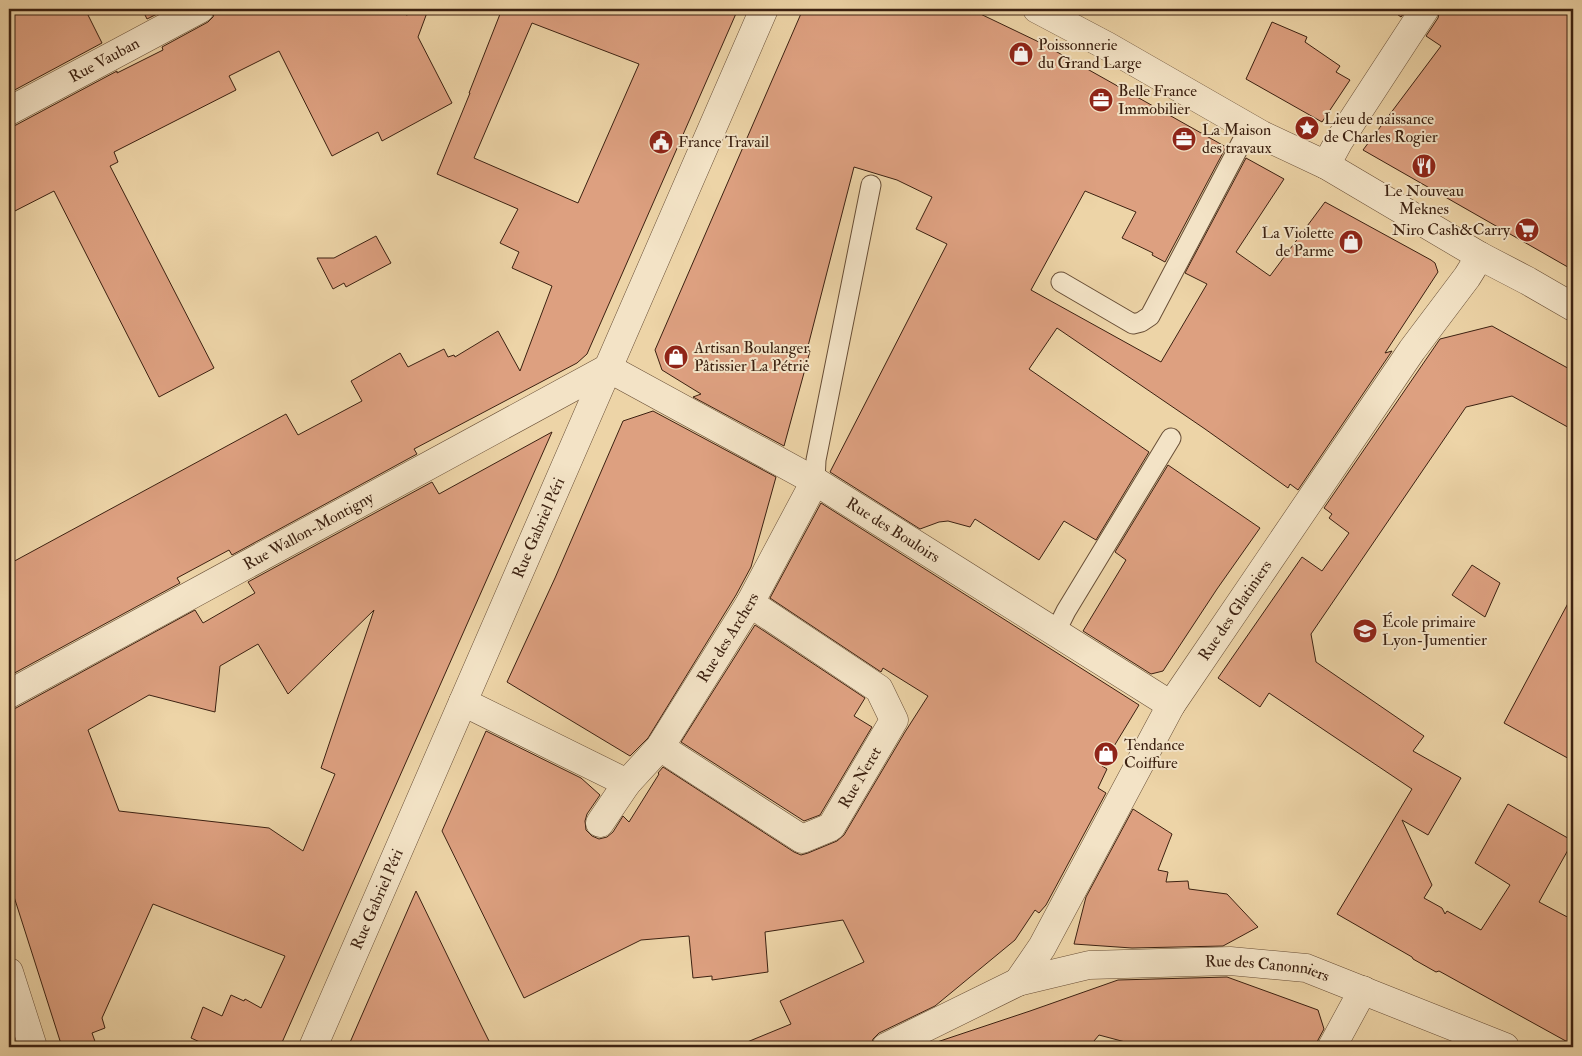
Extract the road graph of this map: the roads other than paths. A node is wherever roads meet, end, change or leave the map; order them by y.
1 (200, 9) edge
2 (764, 9) edge
3 (1037, 9) edge
4 (1425, 9) edge
5 (9, 111) edge
6 (1249, 128) junction
7 (1326, 165) junction
8 (871, 185) dead end
9 (1480, 256) junction
10 (1061, 282) dead end
11 (1573, 307) edge
12 (608, 368) junction
13 (1171, 438) dead end
14 (815, 481) junction
15 (750, 603) junction
16 (1055, 633) junction
17 (9, 694) edge
18 (463, 702) junction
19 (1171, 705) junction
20 (660, 748) junction
21 (627, 784) junction
22 (600, 823) dead end
23 (9, 972) edge
24 (1018, 982) junction
25 (1363, 990) junction
26 (33, 1047) edge
27 (314, 1047) edge
28 (886, 1047) edge
29 (1332, 1047) edge
30 (1505, 1047) edge

1 - 5 street, Rue Vauban
2 - 12 street, Rue Gabriel Péri
3 - 6 street
4 - 7 street
6 - 7 street
6 - 10 lane
7 - 9 street
8 - 14 lane
9 - 11 street
9 - 19 street, Rue des Glatiniers
12 - 14 street, Rue des Bouloirs
12 - 17 street, Rue Wallon-Montigny
12 - 18 street, Rue Gabriel Péri
13 - 16 lane
14 - 15 street, Rue des Archers
14 - 16 street, Rue des Bouloirs
15 - 20 street, Rue des Archers
15 - 20 street, Rue Neret
16 - 19 street, Rue des Bouloirs
18 - 21 street
18 - 27 street, Rue Gabriel Péri
19 - 24 street, Rue des Glatiniers
20 - 21 street, Rue des Archers
21 - 22 street, Rue des Archers
23 - 26 street
24 - 25 street, Rue des Canonniers
24 - 28 street, Rue des Canonniers
25 - 29 street
25 - 30 street, Rue des Canonniers

